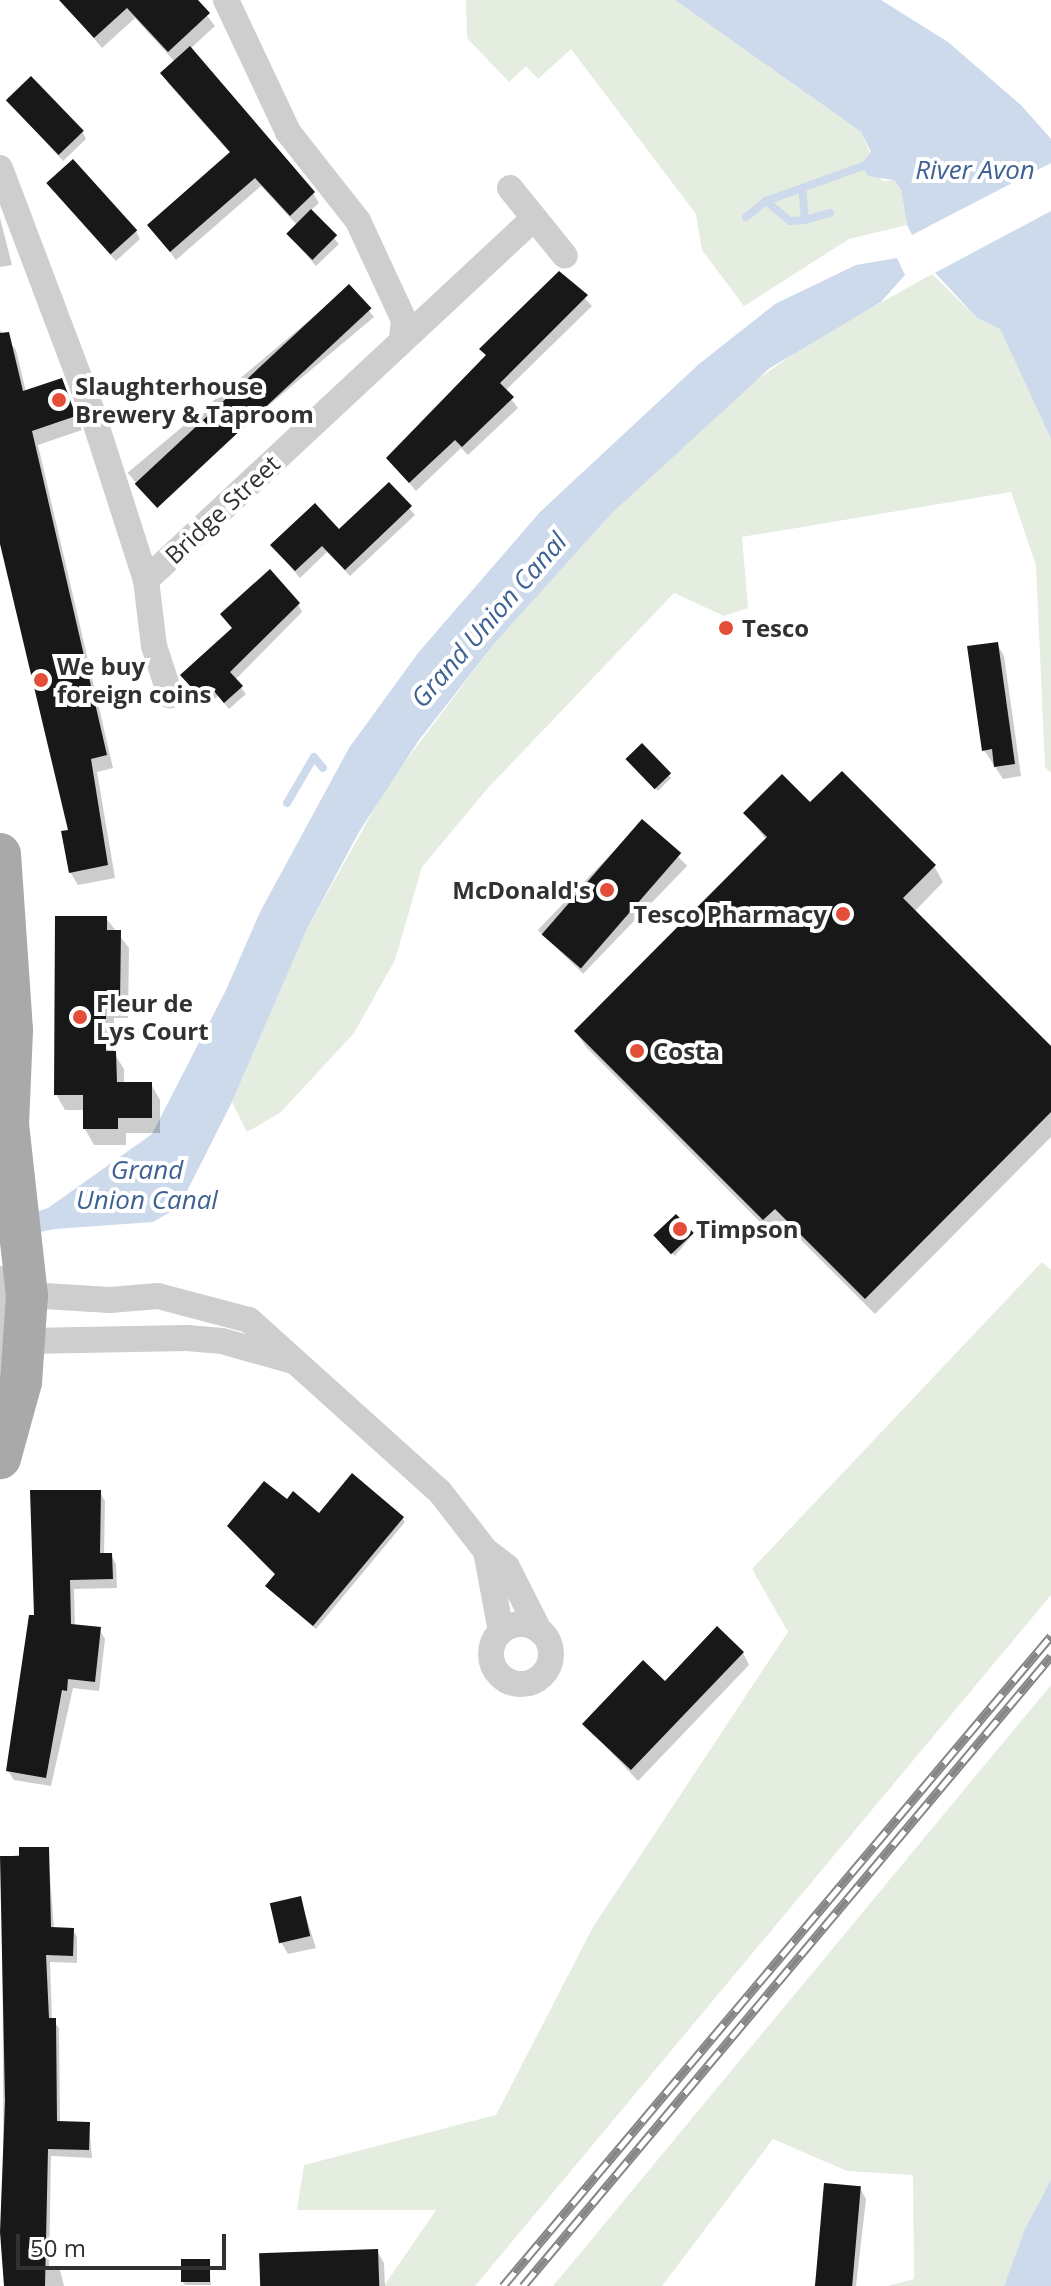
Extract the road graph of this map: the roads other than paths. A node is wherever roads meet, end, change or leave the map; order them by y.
1 (226, 0) edge
2 (0, 168) edge
3 (510, 188) dead end
4 (533, 219) junction
5 (565, 256) dead end
6 (402, 339) junction
7 (146, 580) junction
8 (170, 695) dead end
9 (0, 854) edge
10 (7, 1180) edge
11 (13, 1321) edge
12 (292, 1361) junction
13 (0, 1458) edge
14 (486, 1551) junction
15 (539, 1630) junction
16 (501, 1631) junction

1 - 6 street
2 - 7 street, Bridge Street
3 - 4 street
4 - 5 street
4 - 6 street, Bridge Street
6 - 7 street, Bridge Street
7 - 8 street, Bridge Street
9 - 10 main road
10 - 11 main road
11 - 12 street
11 - 12 street
11 - 13 main road
12 - 14 street
14 - 15 street
14 - 16 street
15 - 16 street
15 - 16 street

